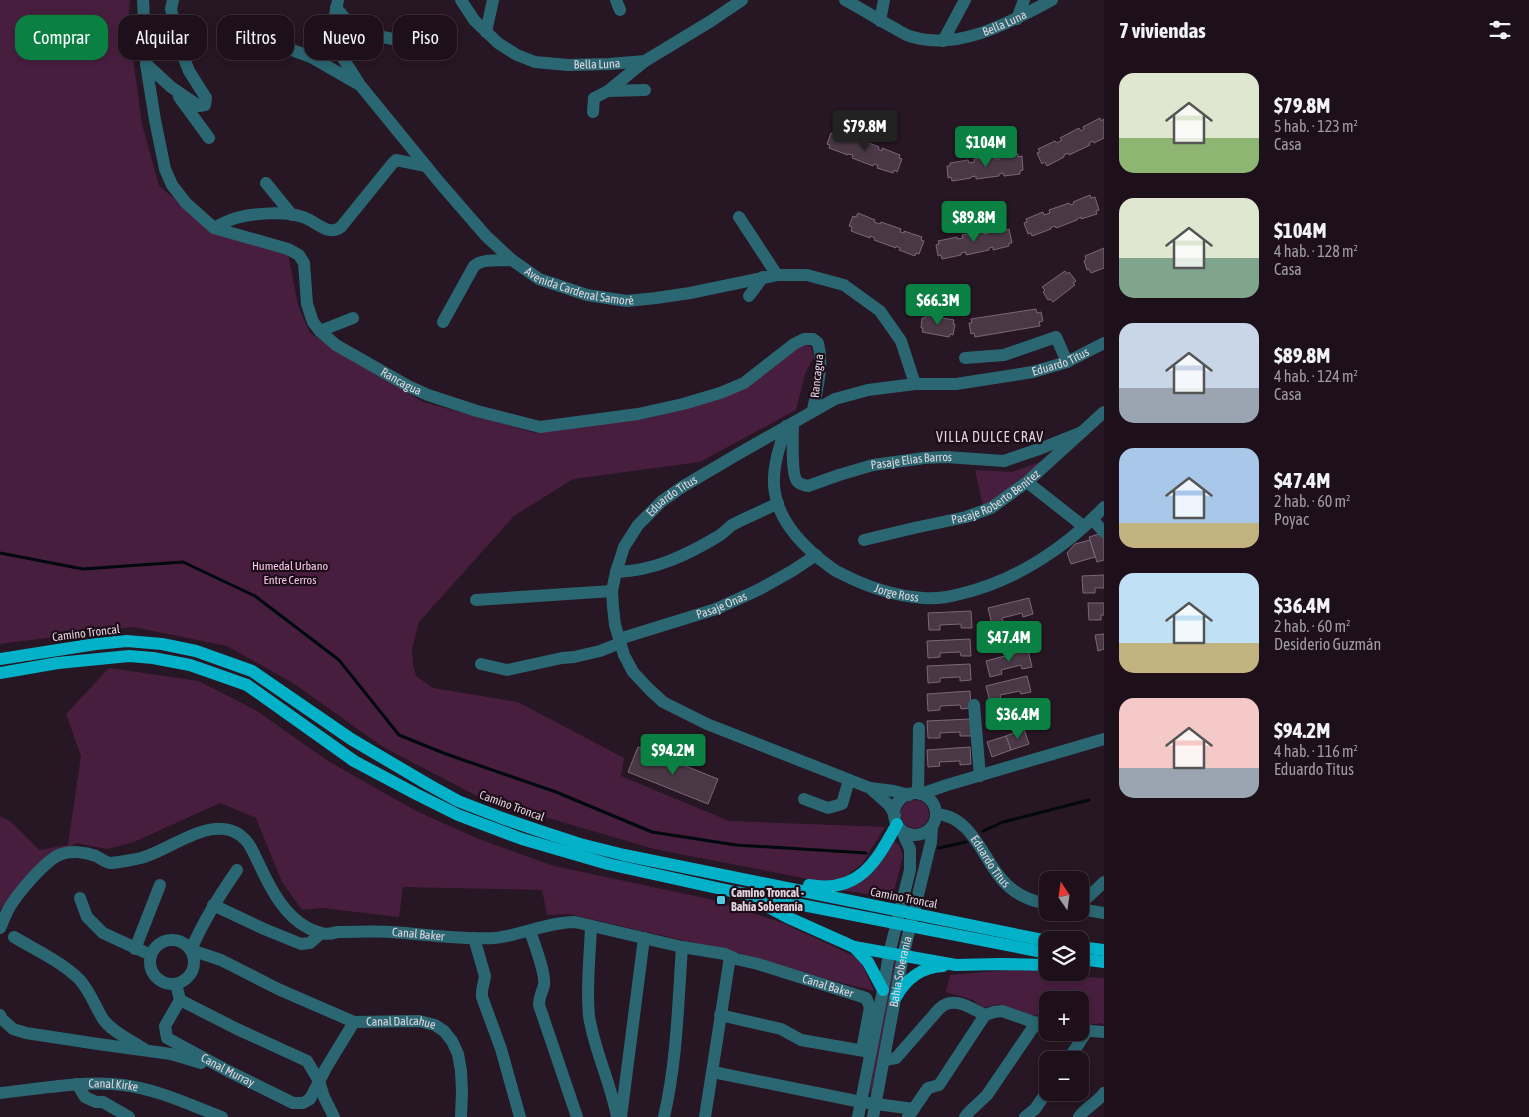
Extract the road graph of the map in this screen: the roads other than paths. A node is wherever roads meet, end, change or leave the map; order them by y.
1 (143, 0) edge
2 (461, 0) edge
3 (493, 0) edge
4 (742, 0) edge
5 (845, 0) edge
6 (884, 0) edge
7 (965, 0) edge
8 (1024, 0) edge
9 (1052, 0) edge
10 (173, 1) edge
11 (337, 4) edge
12 (1017, 19) junction
13 (880, 20) junction
14 (486, 32) junction
15 (393, 39) dead end
16 (943, 41) junction
17 (294, 51) edge
18 (645, 61) junction
19 (146, 64) junction
20 (360, 85) junction
21 (171, 86) junction
22 (645, 90) dead end
23 (608, 92) junction
24 (593, 112) dead end
25 (209, 138) dead end
26 (426, 166) junction
27 (266, 183) dead end
28 (292, 214) junction
29 (738, 218) dead end
30 (214, 228) junction
31 (512, 260) junction
32 (777, 275) junction
33 (764, 277) junction
34 (749, 296) dead end
35 (353, 318) dead end
36 (443, 322) dead end
37 (320, 331) junction
38 (1104, 343) edge
39 (965, 358) dead end
40 (1067, 362) junction
41 (915, 384) junction
42 (813, 410) junction
43 (1104, 412) edge
44 (789, 424) junction
45 (1082, 432) junction
46 (1027, 482) junction
47 (778, 503) junction
48 (1104, 507) edge
49 (1088, 523) junction
50 (1104, 532) edge
51 (864, 540) dead end
52 (816, 555) junction
53 (616, 572) junction
54 (612, 592) junction
55 (476, 600) dead end
56 (619, 641) junction
57 (0, 659) edge
58 (481, 664) dead end
59 (0, 673) edge
60 (974, 705) dead end
61 (919, 728) dead end
62 (1104, 739) edge
63 (980, 776) junction
64 (849, 780) junction
65 (870, 788) junction
66 (920, 796) junction
67 (804, 799) dead end
68 (936, 814) junction
69 (898, 823) junction
70 (932, 827) junction
71 (237, 870) dead end
72 (701, 871) junction
73 (1104, 882) edge
74 (160, 885) dead end
75 (735, 892) junction
76 (1089, 896) edge
77 (80, 898) dead end
78 (1039, 903) edge
79 (213, 905) junction
80 (1089, 910) edge
81 (1104, 913) edge
82 (887, 915) junction
83 (591, 926) junction
84 (0, 928) edge
85 (530, 931) junction
86 (320, 934) junction
87 (14, 937) dead end
88 (474, 938) junction
89 (644, 938) junction
90 (1039, 939) edge
91 (682, 947) junction
92 (854, 947) junction
93 (135, 948) junction
94 (1089, 948) edge
95 (191, 950) junction
96 (1104, 950) edge
97 (1039, 951) edge
98 (889, 954) junction
99 (151, 955) junction
100 (903, 956) junction
101 (730, 957) junction
102 (1089, 960) edge
103 (1104, 962) edge
104 (956, 965) junction
105 (1039, 965) edge
106 (1089, 967) edge
107 (1104, 967) edge
108 (176, 984) junction
109 (883, 990) junction
110 (896, 997) junction
111 (180, 1000) junction
112 (0, 1015) edge
113 (720, 1015) junction
114 (985, 1015) junction
115 (1039, 1021) edge
116 (354, 1022) junction
117 (1039, 1026) edge
118 (1089, 1030) edge
119 (1104, 1032) edge
120 (146, 1050) junction
121 (867, 1051) junction
122 (884, 1060) junction
123 (228, 1071) junction
124 (713, 1072) junction
125 (319, 1082) junction
126 (78, 1084) junction
127 (0, 1093) edge
128 (1104, 1093) edge
129 (1040, 1101) edge
130 (861, 1102) junction
131 (875, 1104) junction
132 (911, 1113) edge
133 (129, 1117) edge
134 (222, 1117) edge
135 (334, 1117) edge
136 (461, 1117) edge
137 (520, 1117) edge
138 (576, 1117) edge
139 (617, 1117) edge
140 (621, 1117) edge
141 (664, 1117) edge
142 (705, 1117) edge
143 (858, 1117) edge
144 (872, 1117) edge
145 (965, 1117) edge
146 (1025, 1117) edge
147 (1079, 1117) edge

1 - 19 street, Rancagua
2 - 14 street, Bella Luna
3 - 14 street
4 - 18 street, Bella Luna
5 - 13 street, Bella Luna
6 - 13 street
7 - 16 street
8 - 12 street
9 - 12 street, Bella Luna
10 - 21 street
11 - 15 street
11 - 20 street, Avenida Cardenal Samoré
12 - 16 street, Bella Luna
13 - 16 street, Bella Luna
14 - 18 street, Bella Luna
17 - 20 street
18 - 23 street
19 - 21 street
19 - 30 street, Rancagua
20 - 26 street, Avenida Cardenal Samoré
21 - 25 street
22 - 23 street
23 - 24 street
26 - 28 street
26 - 31 street, Avenida Cardenal Samoré
27 - 28 street
28 - 30 street
29 - 32 street
30 - 37 street, Rancagua
31 - 33 street, Avenida Cardenal Samoré
31 - 36 street
32 - 33 street, Avenida Cardenal Samoré
32 - 41 street, Avenida Cardenal Samoré
33 - 34 street
35 - 37 street
37 - 42 street, Rancagua
38 - 40 street, Eduardo Titus
39 - 40 street
40 - 41 street, Eduardo Titus
41 - 42 street, Eduardo Titus
42 - 44 street, Eduardo Titus
43 - 45 street, Pasaje Roberto Benitez
44 - 45 street, Pasaje Elias Barros
44 - 47 street, Jorge Ross
44 - 53 street, Eduardo Titus
45 - 46 street, Pasaje Roberto Benitez
46 - 49 street
46 - 51 street, Pasaje Roberto Benitez
47 - 52 street, Jorge Ross
47 - 53 street
48 - 49 street, Jorge Ross
49 - 50 street
49 - 52 street, Jorge Ross
52 - 56 street, Pasaje Onas
53 - 54 street, Eduardo Titus
54 - 55 street
54 - 56 street, Eduardo Titus
56 - 58 street, Pasaje Onas
56 - 64 street, Eduardo Titus
57 - 72 main road, Camino Troncal
59 - 75 main road, Camino Troncal
60 - 63 street
61 - 66 street
62 - 63 street
63 - 66 street
64 - 65 street, Eduardo Titus
64 - 67 street
65 - 66 street, Eduardo Titus
65 - 69 street, Eduardo Titus
66 - 68 street
66 - 69 street
68 - 70 street
68 - 78 street, Eduardo Titus
69 - 70 street
69 - 72 main road
69 - 98 street, Bahía Soberanía
70 - 100 street, Bahía Soberanía
71 - 79 street
72 - 82 main road, Camino Troncal
73 - 76 street
74 - 93 street
75 - 82 main road, Camino Troncal
75 - 92 main road
77 - 93 street
79 - 86 street, Canal Baker
79 - 95 street
80 - 81 street
82 - 90 main road, Camino Troncal
82 - 97 main road, Camino Troncal
83 - 85 street, Canal Baker
83 - 89 street, Canal Baker
83 - 139 street
84 - 86 street
85 - 88 street, Canal Baker
85 - 138 street
86 - 88 street, Canal Baker
87 - 120 street
88 - 137 street
89 - 91 street, Canal Baker
89 - 140 street
91 - 101 street, Canal Baker
91 - 141 street
92 - 98 main road
92 - 109 main road
93 - 99 street
94 - 96 main road
95 - 99 street, Canal Dalcahue
95 - 108 street
95 - 116 street, Canal Dalcahue
98 - 100 main road
98 - 109 street, Bahía Soberanía
99 - 108 street
100 - 104 main road
100 - 110 street, Bahía Soberanía
101 - 113 street
101 - 121 street, Canal Baker
102 - 103 main road
104 - 105 main road
104 - 110 main road
106 - 107 main road
108 - 111 street
109 - 121 street, Bahía Soberanía
110 - 122 street, Bahía Soberanía
111 - 123 street, Canal Murray
111 - 125 street
112 - 120 street
113 - 121 street
113 - 124 street
114 - 115 street
114 - 122 street
114 - 132 street
116 - 125 street, Canal Murray
116 - 136 street, Canal Dalcahue
117 - 145 street
118 - 119 street
120 - 123 street
121 - 130 street, Bahía Soberanía
122 - 131 street, Bahía Soberanía
123 - 125 street, Canal Murray
124 - 130 street
124 - 142 street
125 - 135 street
126 - 127 street, Canal Kirke
126 - 133 street
126 - 134 street, Canal Kirke
128 - 147 street
129 - 146 street
130 - 131 street
130 - 143 street, Bahía Soberanía
131 - 132 street
131 - 144 street, Bahía Soberanía

